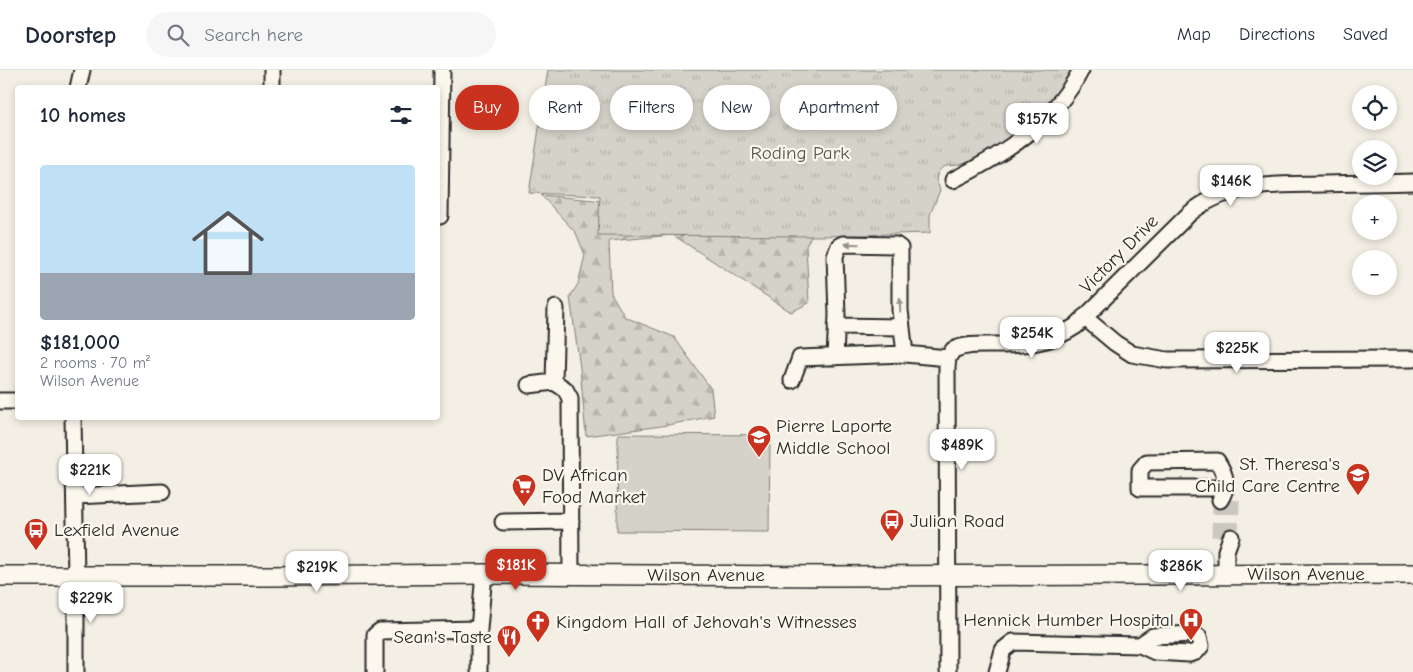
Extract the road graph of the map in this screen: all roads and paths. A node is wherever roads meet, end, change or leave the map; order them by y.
1 (82, 70) edge
2 (272, 70) edge
3 (442, 70) edge
4 (1081, 70) edge
5 (79, 85) edge
6 (272, 85) edge
7 (953, 180) dead end
8 (1413, 182) edge
9 (440, 216) dead end
10 (556, 308) dead end
11 (1084, 317) junction
12 (836, 326) junction
13 (902, 326) junction
14 (905, 354) junction
15 (835, 357) junction
16 (948, 358) junction
17 (1413, 359) edge
18 (792, 380) dead end
19 (554, 382) junction
20 (529, 385) dead end
21 (0, 401) edge
22 (15, 401) edge
23 (73, 420) edge
24 (162, 492) dead end
25 (1226, 495) joint
26 (75, 496) junction
27 (571, 521) junction
28 (503, 522) dead end
29 (1225, 542) tunnel mouth
30 (484, 574) junction
31 (1413, 574) edge
32 (571, 575) junction
33 (948, 575) junction
34 (1226, 575) junction
35 (0, 576) edge
36 (76, 576) junction
37 (479, 629) junction
38 (1140, 645) dead end
39 (76, 672) edge
40 (375, 672) edge
41 (479, 672) edge
42 (948, 672) edge
43 (997, 672) edge

1 - 5 street
2 - 6 street
3 - 9 street
4 - 7 street
8 - 11 street, Victory Drive
10 - 19 street
11 - 16 street, Victory Drive
11 - 17 street
12 - 13 street
13 -> 12 street
12 - 15 street
13 - 14 street
14 - 15 street
14 - 16 street
15 - 18 street
16 - 33 street
19 - 20 street
19 - 27 street
21 - 22 street
23 - 26 street
24 - 26 street
25 - 25 street
26 - 36 street
27 - 28 street
27 - 32 street
29 - 34 street
30 - 32 main road, Wilson Avenue
30 - 36 main road, Wilson Avenue
30 - 37 street
31 - 34 main road, Wilson Avenue
32 - 33 main road, Wilson Avenue
33 - 34 main road, Wilson Avenue
33 - 42 street
35 - 36 main road, Wilson Avenue
36 - 39 street
37 - 40 street
37 - 41 street
38 - 43 street

